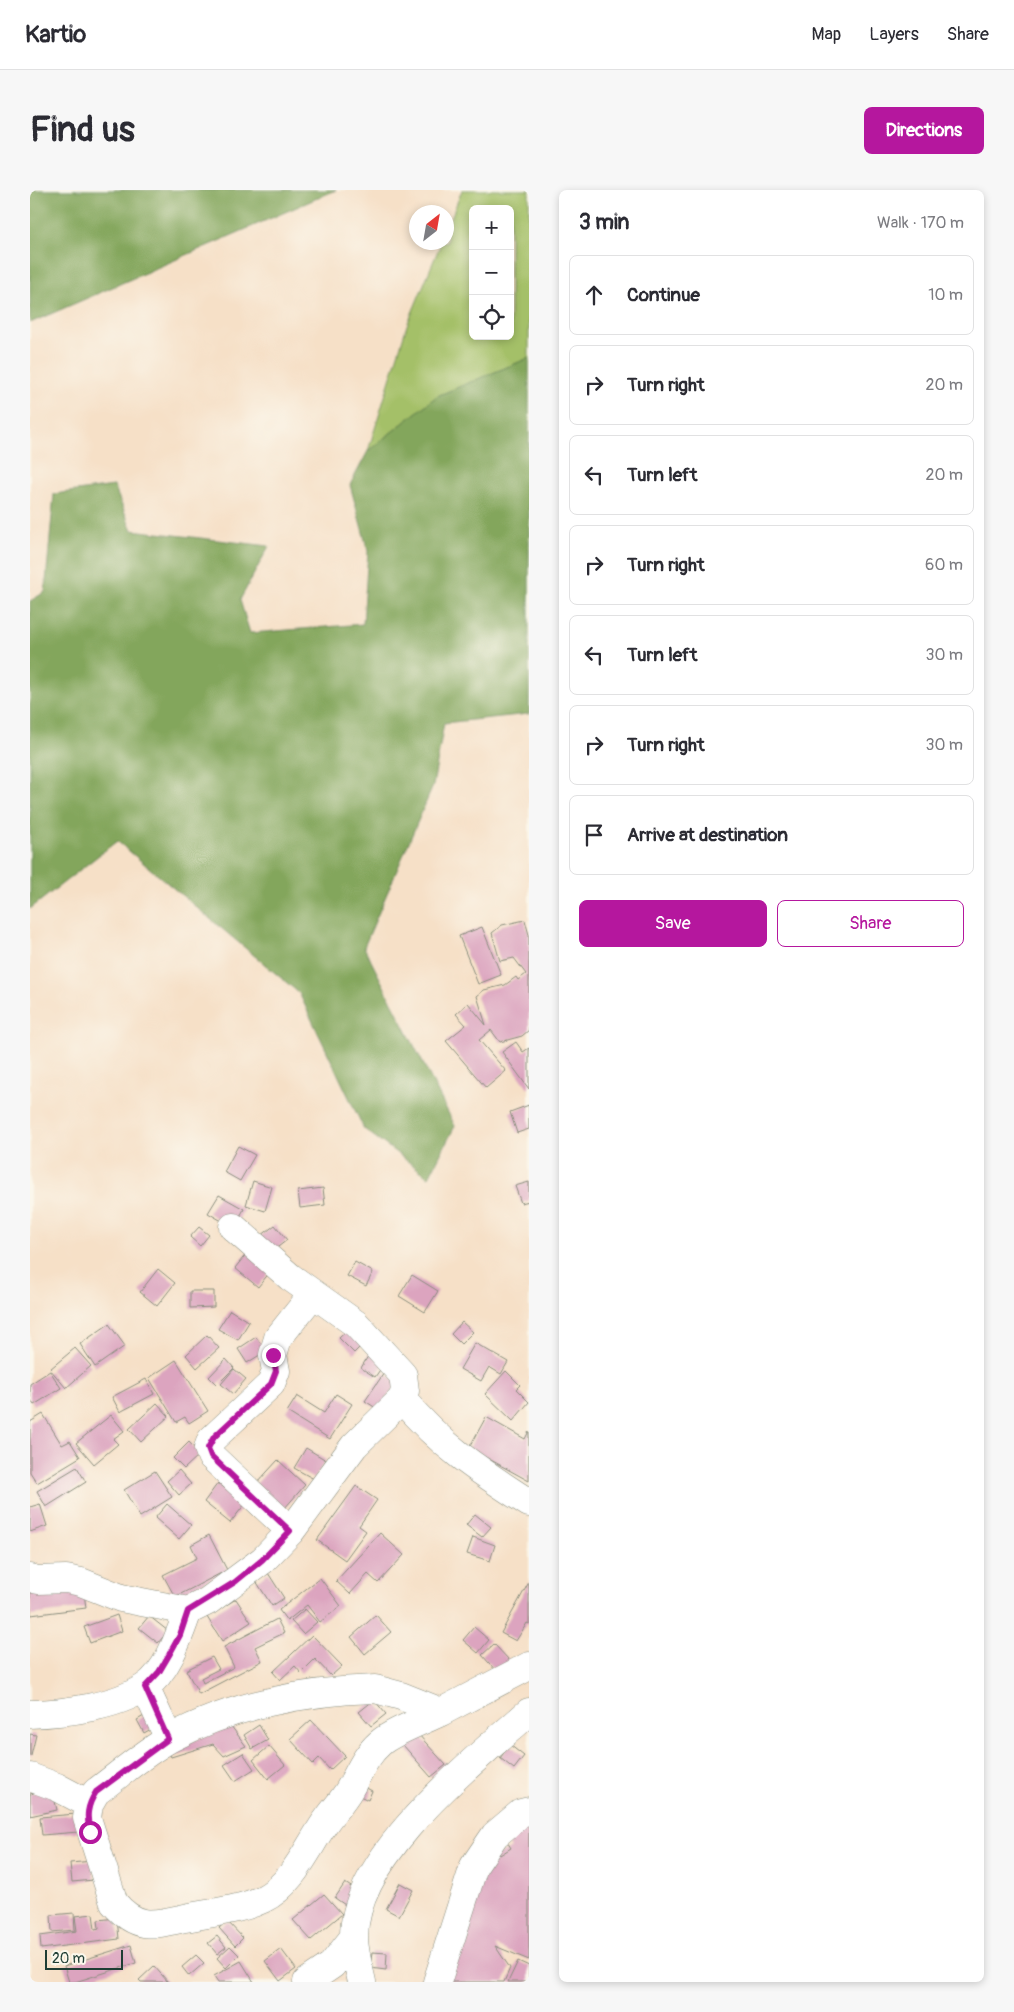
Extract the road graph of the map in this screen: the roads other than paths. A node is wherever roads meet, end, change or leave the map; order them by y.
1 (233, 1227) dead end
2 (313, 1294) junction
3 (402, 1399) junction
4 (529, 1503) edge
5 (290, 1531) junction
6 (30, 1578) edge
7 (188, 1611) junction
8 (529, 1667) edge
9 (145, 1687) junction
10 (441, 1712) junction
11 (529, 1712) edge
12 (30, 1714) edge
13 (168, 1739) junction
14 (30, 1778) edge
15 (89, 1804) junction
16 (529, 1811) edge
17 (354, 1937) junction
18 (307, 1982) edge
19 (362, 1982) edge
20 (437, 1982) edge

1 - 2 street
2 - 3 street
2 - 5 street
3 - 4 street
3 - 5 street
5 - 7 street
6 - 7 street
7 - 9 street
8 - 10 street
9 - 12 street
9 - 13 street
10 - 13 street
10 - 15 street
11 - 17 street
13 - 15 street
14 - 15 street
16 - 20 street
17 - 18 street
17 - 19 street

